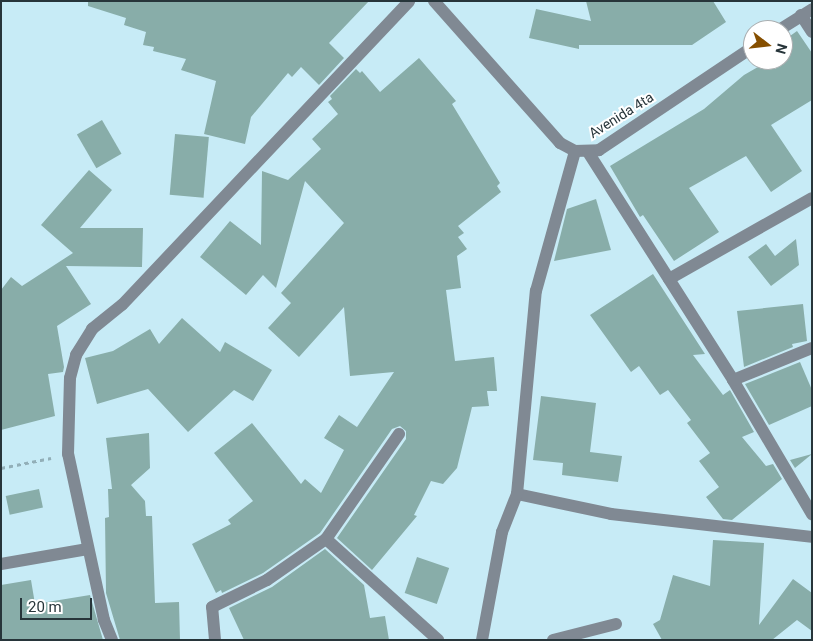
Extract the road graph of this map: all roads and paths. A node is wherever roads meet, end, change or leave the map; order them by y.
1 (409, 1) edge
2 (434, 1) edge
3 (806, 12) edge
4 (793, 21) edge
5 (812, 32) edge
6 (743, 55) edge
7 (575, 150) junction
8 (588, 152) junction
9 (812, 198) edge
10 (669, 279) junction
11 (812, 348) edge
12 (733, 380) junction
13 (399, 434) dead end
14 (68, 454) junction
15 (1, 468) edge
16 (517, 494) junction
17 (812, 514) edge
18 (812, 537) edge
19 (326, 540) junction
20 (88, 549) junction
21 (1, 564) edge
22 (616, 624) dead end
23 (112, 640) edge
24 (215, 640) edge
25 (438, 640) edge
26 (482, 640) edge
27 (553, 640) edge

1 - 14 street
2 - 7 street, Avenida 4ta
3 - 4 street
3 - 5 street
6 - 8 street, Avenida 4ta
7 - 8 street, Avenida 4ta
7 - 16 street
8 - 10 street
9 - 10 street
10 - 12 street
11 - 12 street
12 - 17 street
13 - 19 street
14 - 15 path
14 - 20 street
16 - 18 street
16 - 26 street
19 - 24 street
19 - 25 street
20 - 21 street
20 - 23 street
22 - 27 street

